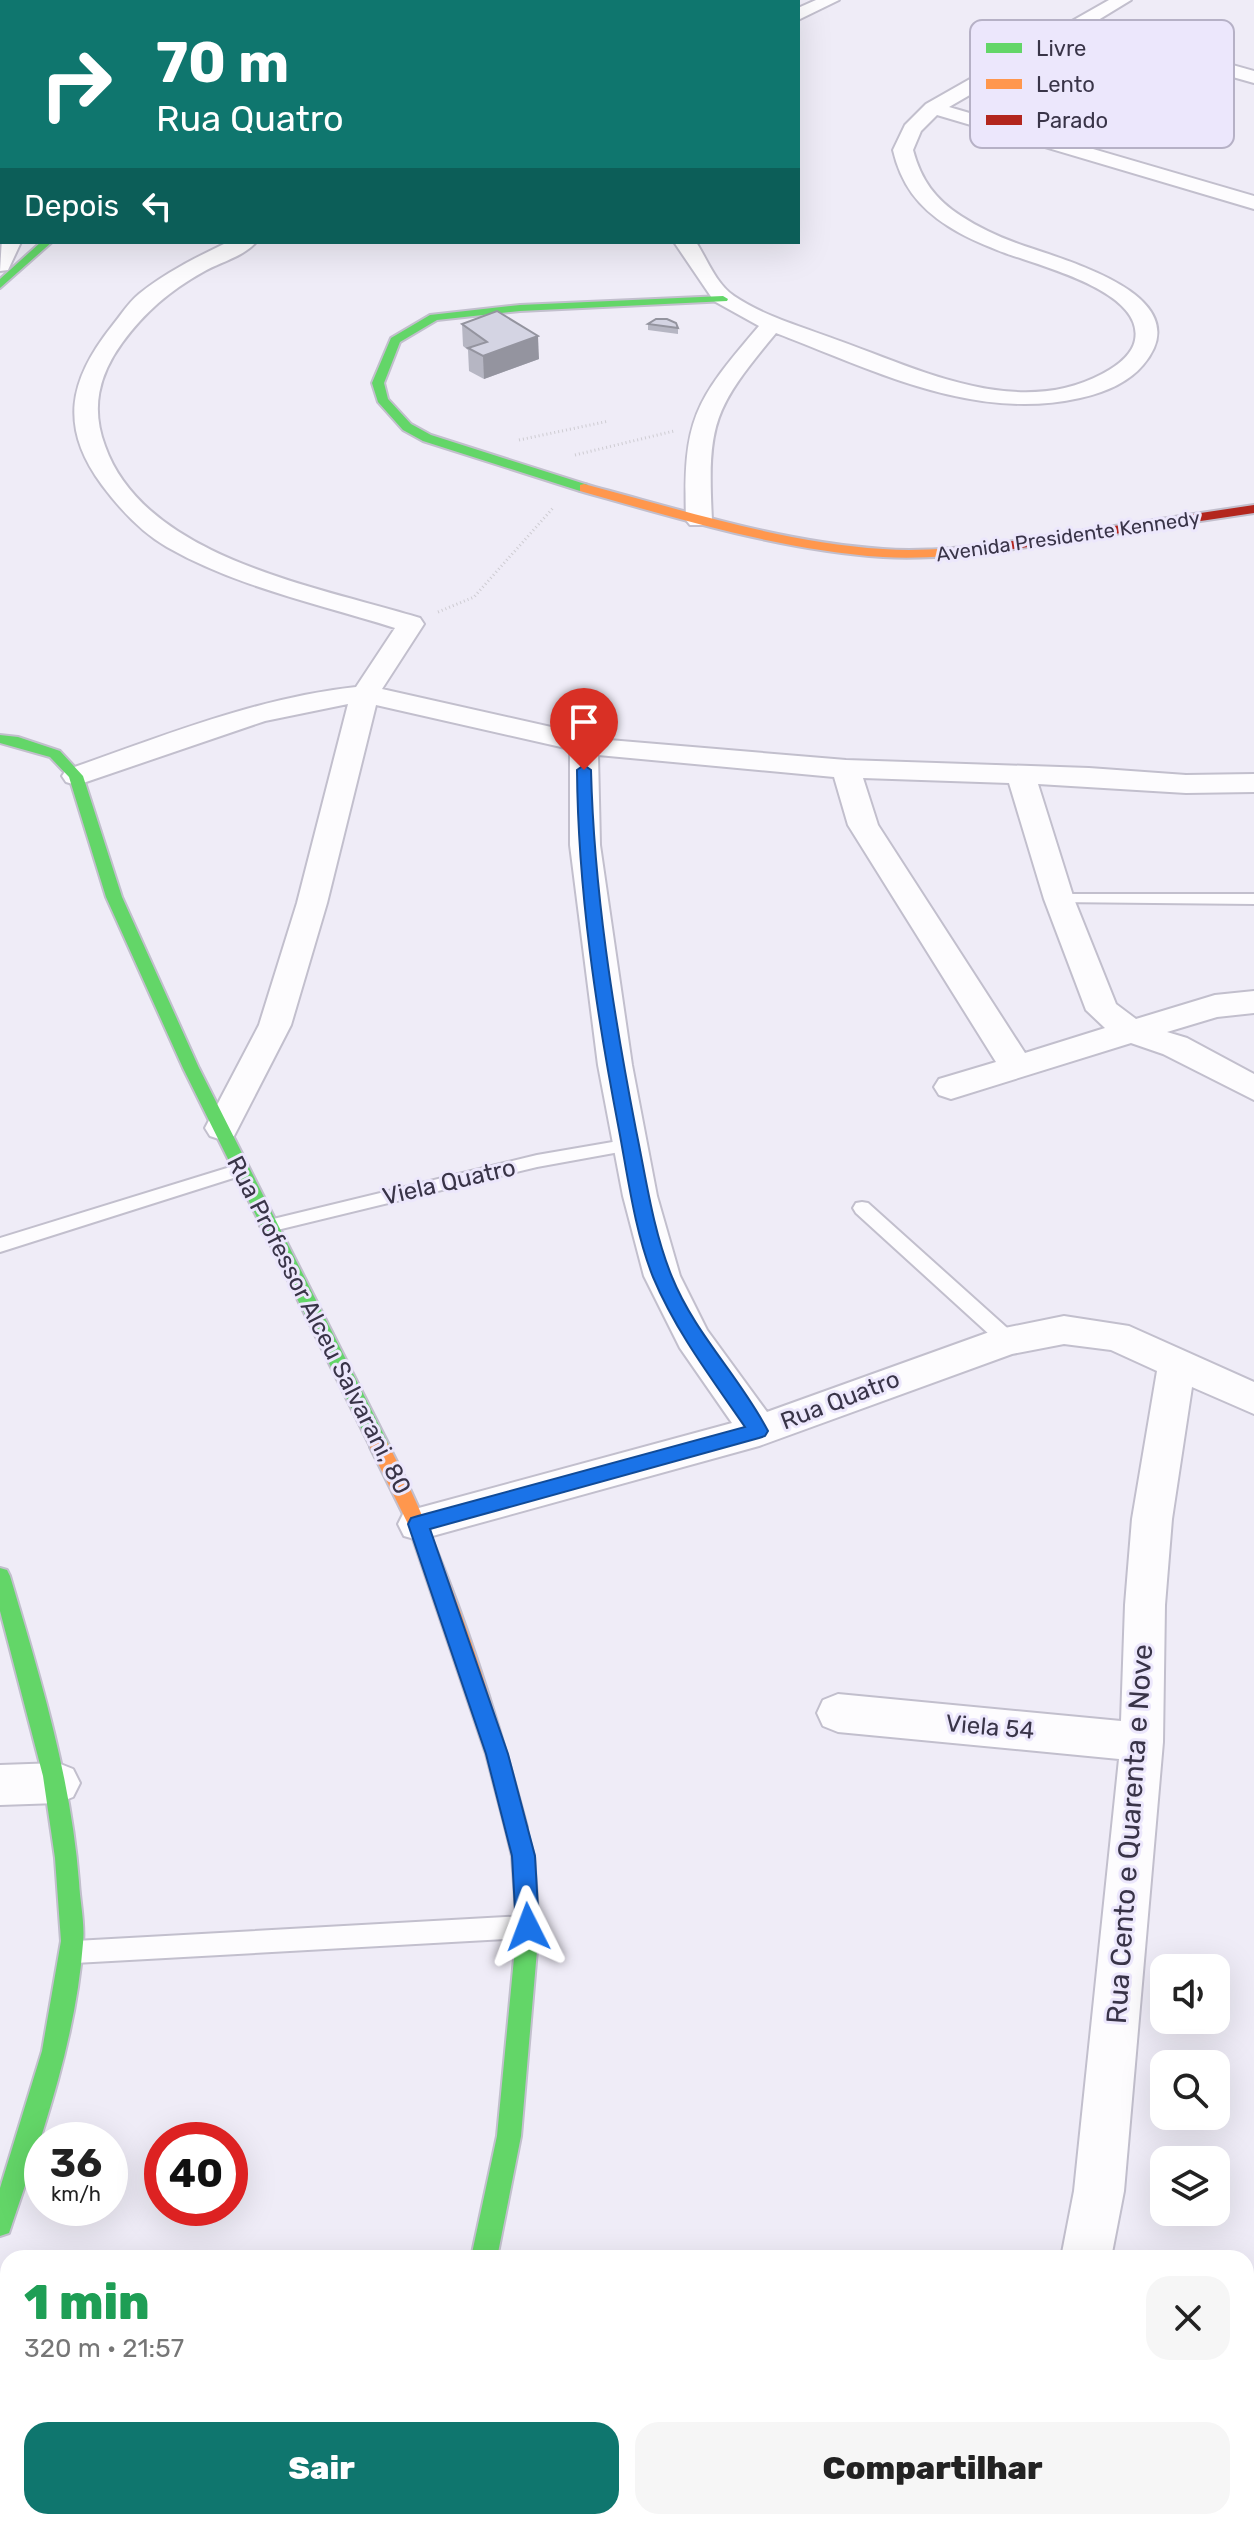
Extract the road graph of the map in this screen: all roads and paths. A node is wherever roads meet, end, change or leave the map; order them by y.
1 (830, 0) edge
2 (1122, 0) edge
3 (800, 14) edge
4 (1088, 20) edge
5 (1234, 71) edge
6 (1254, 77) edge
7 (970, 87) edge
8 (933, 108) junction
9 (970, 119) edge
10 (1068, 148) edge
11 (1254, 203) edge
12 (9, 244) edge
13 (45, 244) edge
14 (241, 244) edge
15 (686, 244) edge
16 (0, 265) edge
17 (0, 285) edge
18 (723, 299) junction
19 (772, 324) junction
20 (609, 421) dead end
21 (685, 428) dead end
22 (511, 442) dead end
23 (568, 457) dead end
24 (572, 486) junction
25 (1254, 509) edge
26 (699, 520) junction
27 (411, 624) junction
28 (365, 694) junction
29 (0, 739) edge
30 (584, 744) junction
31 (846, 769) junction
32 (1021, 775) junction
33 (76, 776) junction
34 (1254, 783) edge
35 (1059, 899) junction
36 (1254, 899) edge
37 (1254, 1002) edge
38 (1132, 1032) junction
39 (1018, 1067) junction
40 (951, 1087) dead end
41 (1254, 1088) edge
42 (222, 1128) junction
43 (630, 1145) junction
44 (240, 1170) junction
45 (862, 1208) dead end
46 (269, 1226) junction
47 (0, 1245) edge
48 (1008, 1340) junction
49 (1177, 1362) junction
50 (1254, 1399) edge
51 (759, 1431) junction
52 (418, 1524) junction
53 (0, 1576) edge
54 (838, 1713) dead end
55 (1142, 1742) junction
56 (58, 1783) junction
57 (0, 1785) edge
58 (528, 1927) junction
59 (71, 1953) junction
60 (0, 2224) edge
61 (486, 2250) edge
62 (1088, 2250) edge

1 - 3 street
2 - 4 street
5 - 6 street
7 - 8 street
8 - 9 street
8 - 19 street
10 - 11 street
12 - 16 street
13 - 17 street
14 - 27 street
15 - 18 street
18 - 19 street
18 - 24 street, Avenida Presidente Kennedy
19 - 26 street
20 - 22 path
21 - 23 path
24 - 26 street, Avenida Presidente Kennedy
24 - 27 path
25 - 26 street, Avenida Presidente Kennedy
27 - 28 street
28 - 30 street
28 - 33 street
28 - 42 street
29 - 33 street
30 - 31 street
30 - 43 street
31 - 32 street
31 - 39 street
32 - 34 street
32 - 35 street
33 - 42 street, Rua Professor Alceu Salvarani, 80
35 - 36 lane
35 - 38 street
37 - 38 street
38 - 39 street
38 - 41 street
39 - 40 street
42 - 44 street, Rua Professor Alceu Salvarani, 80
43 - 46 lane, Viela Quatro
43 - 51 street
44 - 46 street, Rua Professor Alceu Salvarani, 80
44 - 47 lane
45 - 48 lane
46 - 52 street, Rua Professor Alceu Salvarani, 80
48 - 49 street, Rua Quatro
48 - 51 street, Rua Quatro
49 - 50 street, Rua Quatro
49 - 55 street, Rua Cento e Quarenta e Nove
51 - 52 street, Rua Quatro
52 - 58 street, Rua Professor Alceu Salvarani, 80
53 - 56 street
54 - 55 street, Viela 54
55 - 62 street, Rua Cento e Quarenta e Nove
56 - 57 street
56 - 59 street
58 - 59 lane
58 - 61 street, Rua Professor Alceu Salvarani, 80
59 - 60 street

